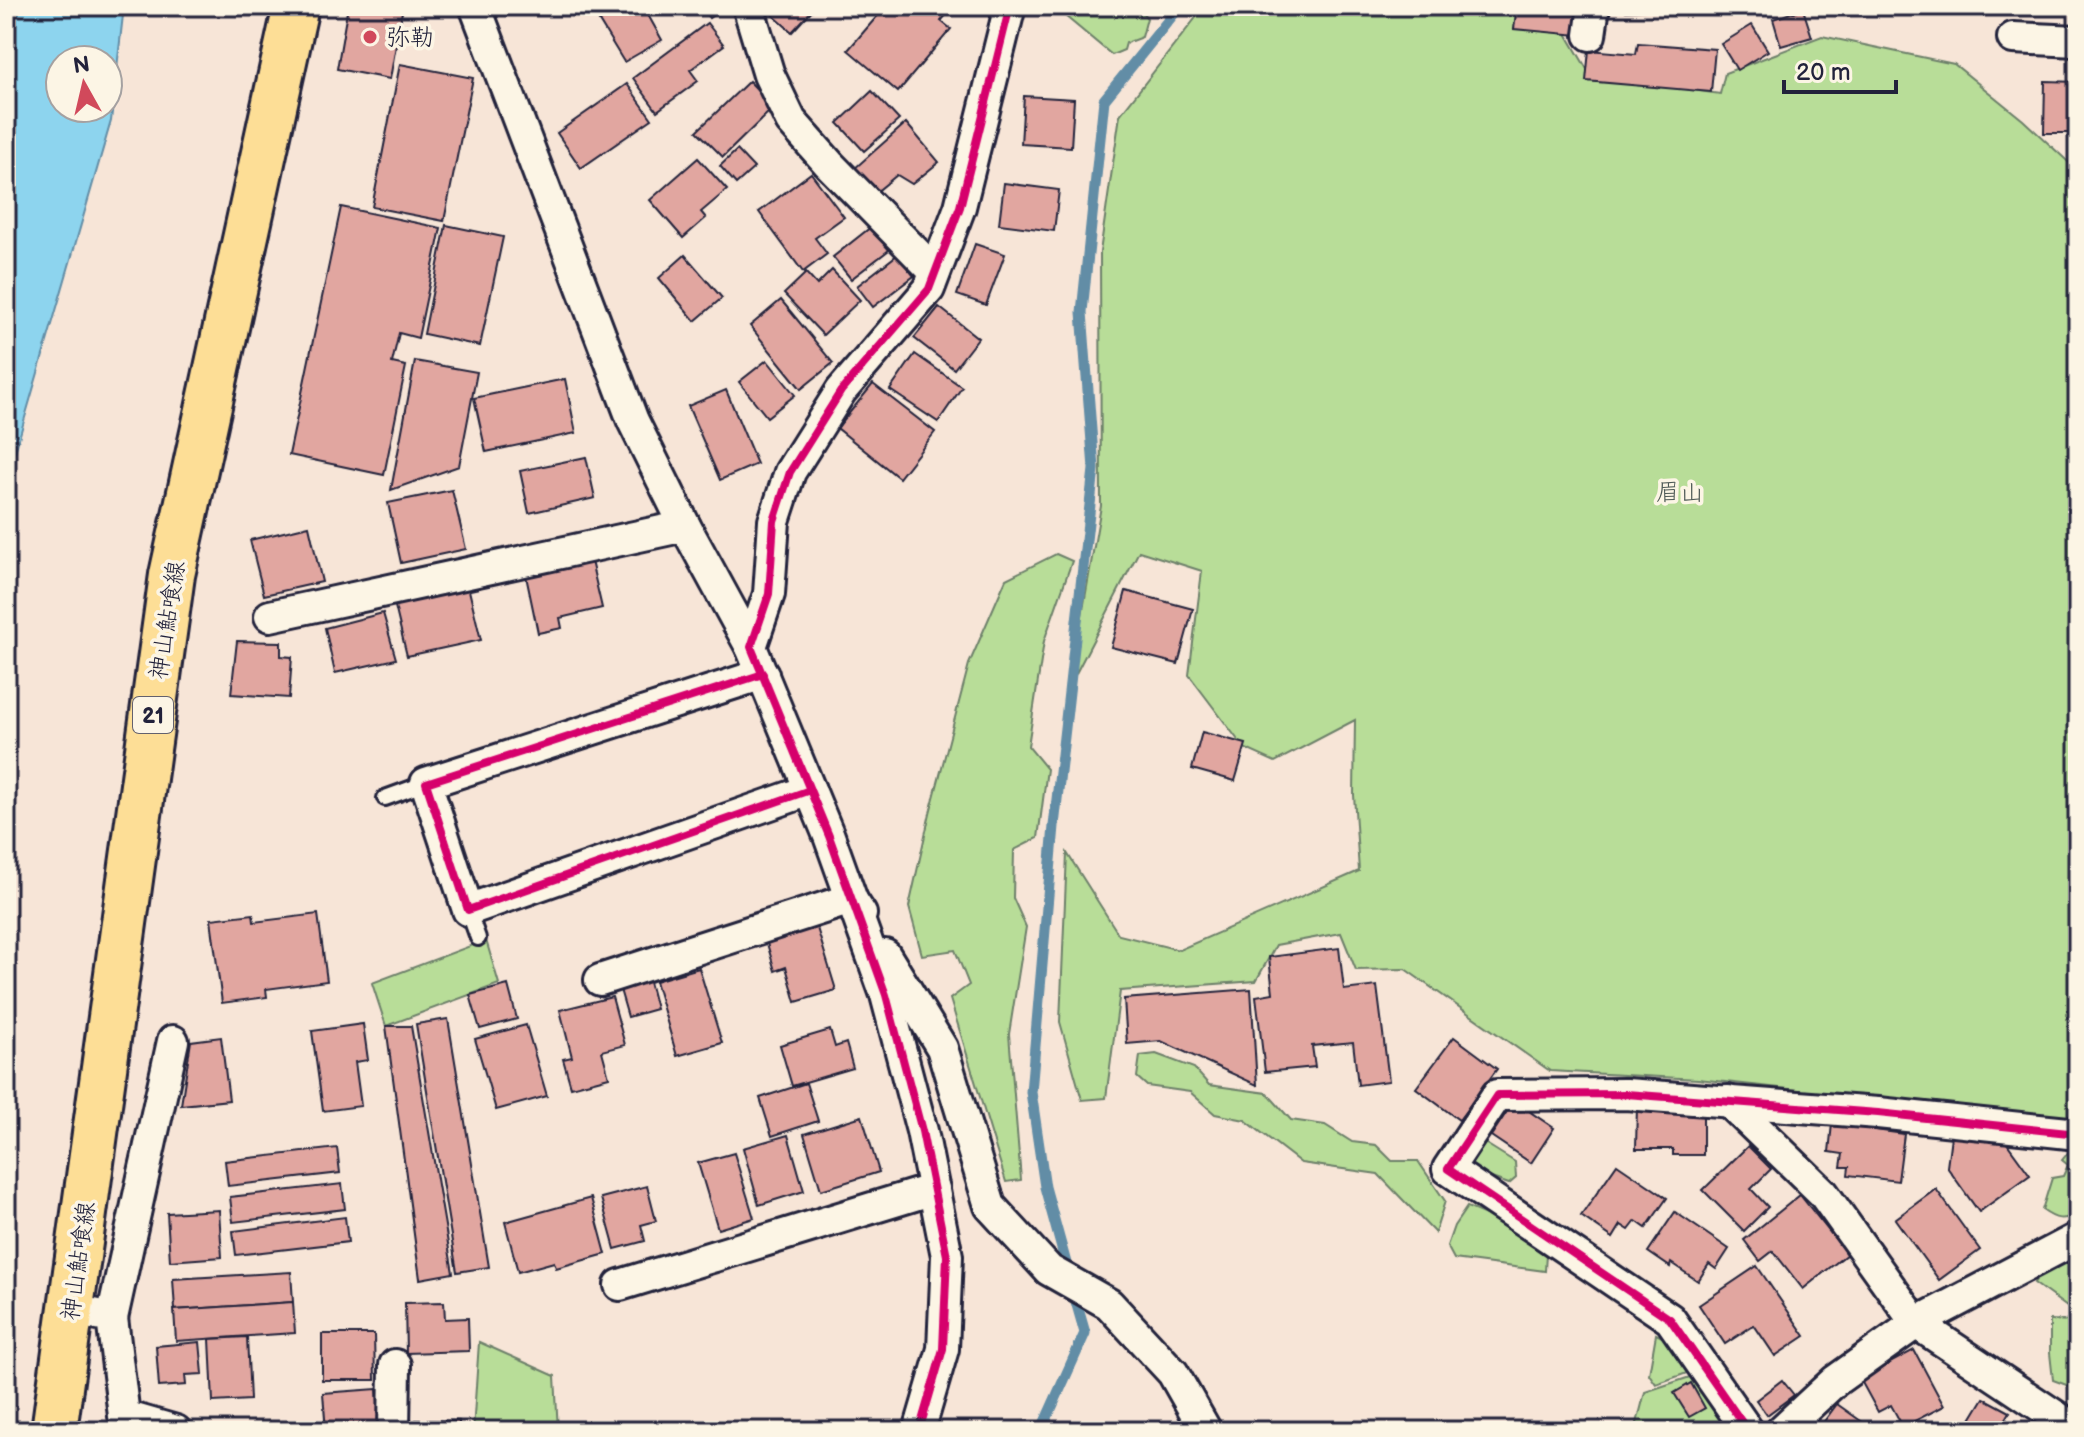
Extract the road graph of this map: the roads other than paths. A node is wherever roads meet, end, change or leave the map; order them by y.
1 (296, 6) edge
2 (475, 6) edge
3 (748, 6) edge
4 (1010, 6) edge
5 (2013, 38) dead end
6 (2078, 41) edge
7 (935, 272) junction
8 (685, 526) junction
9 (270, 616) dead end
10 (757, 660) junction
11 (426, 783) junction
12 (810, 790) junction
13 (385, 798) dead end
14 (851, 899) junction
15 (600, 980) dead end
16 (173, 1041) dead end
17 (1728, 1101) junction
18 (2078, 1134) edge
19 (934, 1189) junction
20 (2078, 1238) edge
21 (620, 1285) dead end
22 (91, 1314) junction
23 (1916, 1323) junction
24 (395, 1365) dead end
25 (123, 1423) edge
26 (54, 1431) edge
27 (176, 1431) edge
28 (394, 1431) edge
29 (919, 1431) edge
30 (1206, 1431) edge
31 (1748, 1431) edge
32 (1781, 1431) edge
33 (2078, 1431) edge

1 - 22 main road, 神山鮎喰線 / 21
2 - 8 street
3 - 7 street
4 - 7 street
5 - 6 street
7 - 10 street
8 - 9 street
8 - 10 street
10 - 11 street
10 - 12 street
11 - 12 street
11 - 13 lane
12 - 14 street
14 - 15 street
14 - 19 street
14 - 30 street
16 - 22 street
17 - 18 street
17 - 23 street
17 - 31 street
19 - 21 street
19 - 29 street
20 - 23 street
22 - 25 street
22 - 26 main road, 神山鮎喰線 / 21
23 - 32 street
23 - 33 street
24 - 28 street
25 - 27 street

